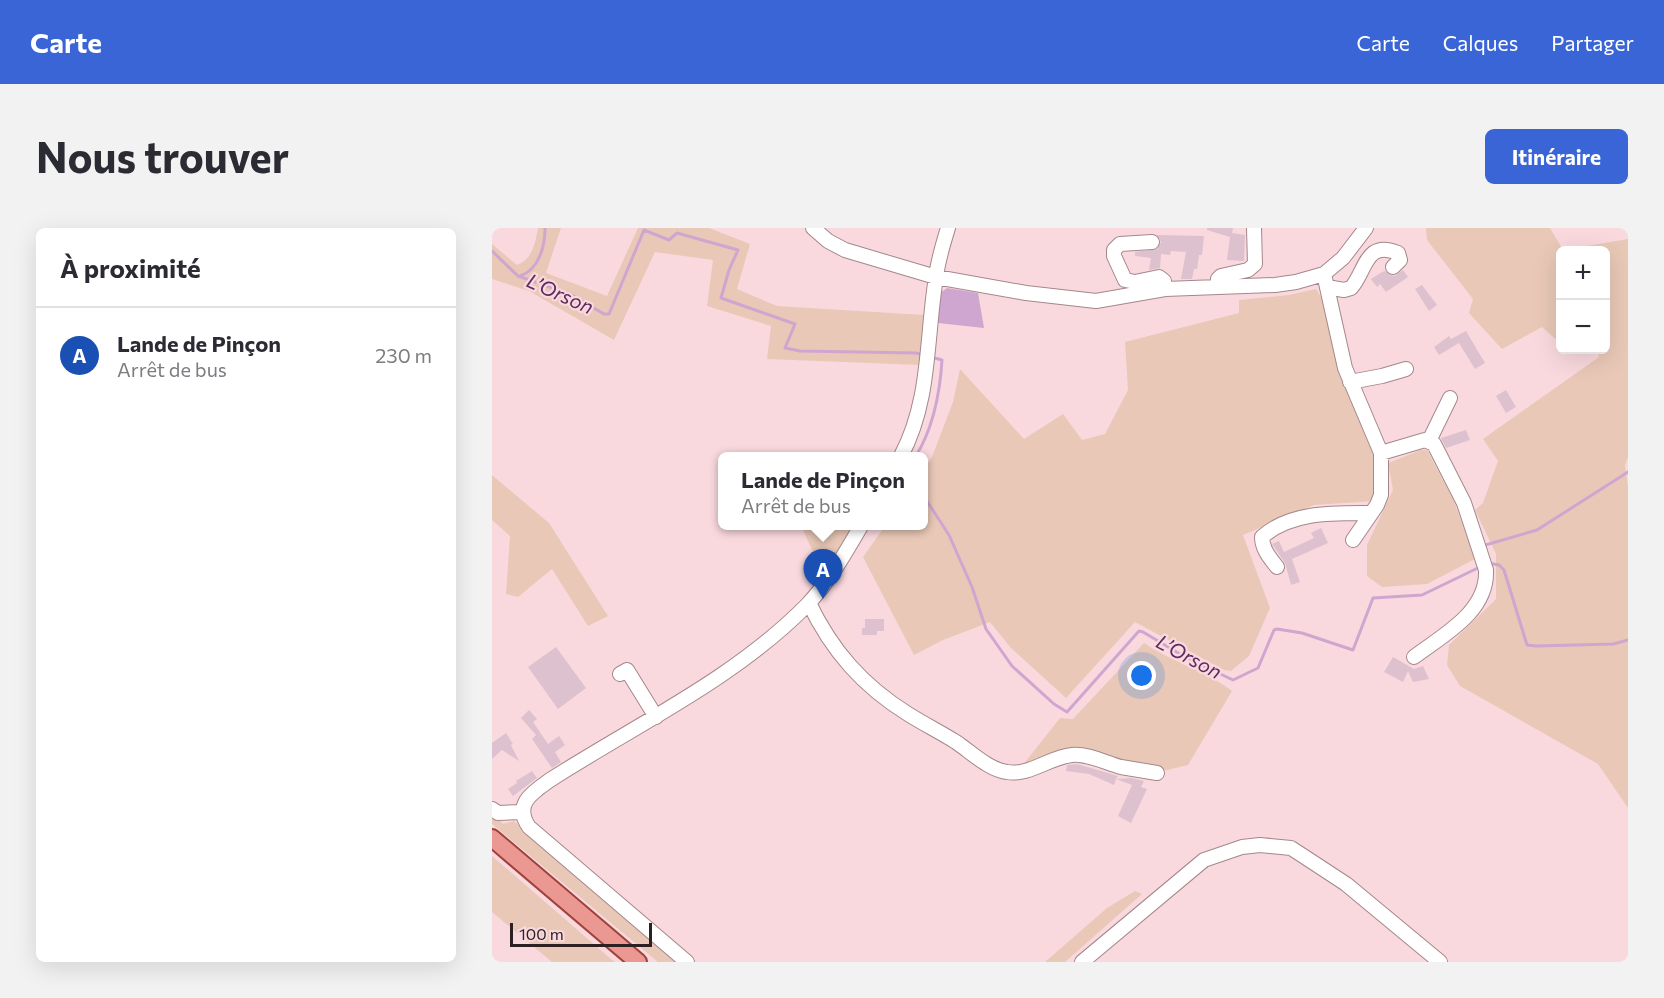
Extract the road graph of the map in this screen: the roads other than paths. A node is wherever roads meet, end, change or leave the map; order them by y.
1 (813, 228) edge
2 (948, 228) edge
3 (1254, 228) edge
4 (1366, 228) edge
5 (1152, 242) dead end
6 (1393, 267) dead end
7 (936, 277) junction
8 (1326, 280) junction
9 (1217, 286) junction
10 (1166, 289) junction
11 (1406, 369) dead end
12 (1350, 382) junction
13 (1450, 398) dead end
14 (1429, 441) junction
15 (903, 452) edge
16 (1381, 453) junction
17 (1371, 513) junction
18 (858, 530) edge
19 (1353, 540) dead end
20 (1276, 567) dead end
21 (809, 603) junction
22 (1414, 657) dead end
23 (620, 674) dead end
24 (656, 717) junction
25 (1157, 773) dead end
26 (492, 809) edge
27 (523, 812) junction
28 (492, 838) edge
29 (632, 958) edge
30 (687, 962) edge
31 (1082, 962) edge
32 (1440, 962) edge

1 - 7 street
2 - 7 street
3 - 9 street
4 - 8 street
5 - 10 street
6 - 8 street
7 - 10 street
7 - 15 street
8 - 9 street
8 - 12 street
9 - 10 street
11 - 12 street
12 - 16 street
13 - 14 street
14 - 16 street
14 - 22 street
16 - 17 street
17 - 19 street
17 - 20 street
18 - 21 street
21 - 24 street
21 - 25 street
23 - 24 street
24 - 27 street
26 - 27 street
27 - 30 street
28 - 29 main road
31 - 32 street

